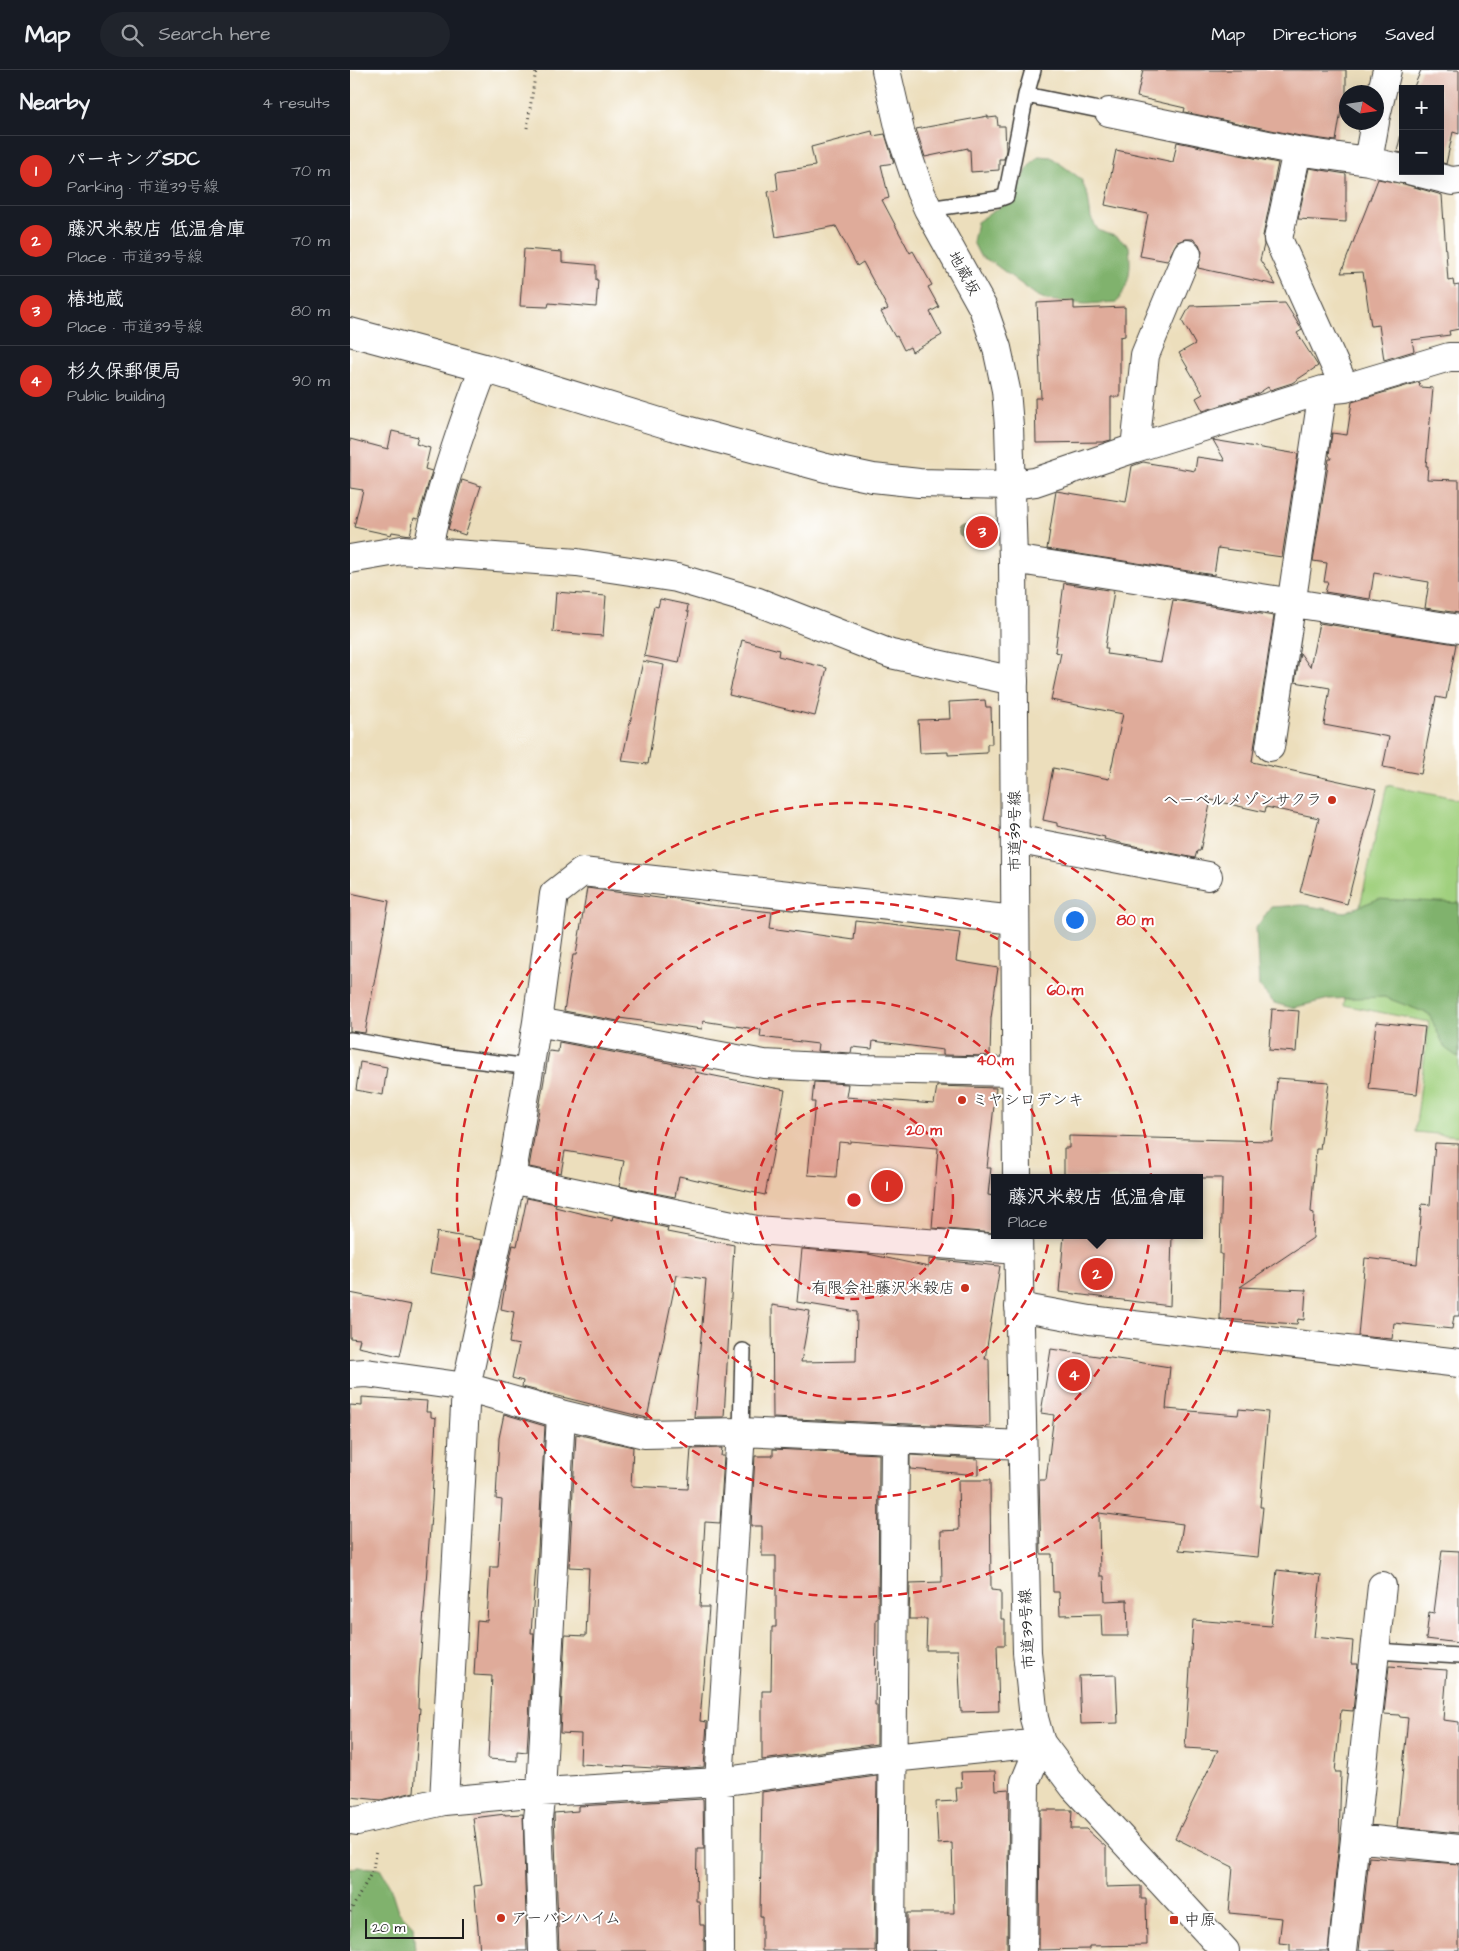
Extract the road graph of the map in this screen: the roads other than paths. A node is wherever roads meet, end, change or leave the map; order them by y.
1 (886, 70) edge
2 (1033, 70) edge
3 (1387, 70) edge
4 (1383, 85) edge
5 (1026, 95) junction
6 (1109, 112) joint
7 (1374, 130) edge
8 (1297, 151) junction
9 (1368, 161) junction
10 (1399, 168) edge
11 (1428, 175) edge
12 (1459, 180) edge
13 (928, 209) junction
14 (1187, 254) dead end
15 (350, 332) edge
16 (1459, 357) edge
17 (484, 368) junction
18 (1334, 389) junction
19 (1135, 448) junction
20 (1010, 484) junction
21 (427, 552) junction
22 (350, 559) edge
23 (1013, 559) junction
24 (1292, 602) junction
25 (1459, 629) edge
26 (1014, 681) junction
27 (1270, 747) dead end
28 (1015, 839) junction
29 (1208, 876) dead end
30 (1015, 920) junction
31 (537, 1022) junction
32 (350, 1040) edge
33 (530, 1067) junction
34 (1016, 1072) junction
35 (1018, 1174) edge
36 (511, 1179) junction
37 (1018, 1243) edge
38 (1019, 1306) junction
39 (743, 1351) dead end
40 (1459, 1363) edge
41 (350, 1374) edge
42 (466, 1387) junction
43 (561, 1414) junction
44 (741, 1432) junction
45 (895, 1439) junction
46 (1022, 1445) junction
47 (1382, 1586) dead end
48 (1375, 1651) junction
49 (1459, 1656) edge
50 (1041, 1743) junction
51 (892, 1758) junction
52 (719, 1782) junction
53 (541, 1792) junction
54 (444, 1801) junction
55 (350, 1820) edge
56 (1355, 1838) junction
57 (1459, 1849) edge
58 (543, 1951) edge
59 (720, 1951) edge
60 (891, 1951) edge
61 (1023, 1951) edge
62 (1225, 1951) edge
63 (1343, 1951) edge

1 - 13 street, 地蔵坂
2 - 5 lane
3 - 4 street
5 - 6 lane
5 - 13 lane
6 - 8 street
7 - 9 street
8 - 9 street
8 - 18 street
9 - 10 street
11 - 12 street
13 - 20 street, 地蔵坂
14 - 19 street
15 - 17 street
16 - 18 street
17 - 20 street
17 - 21 street
18 - 19 street
18 - 24 street
19 - 20 street
20 - 23 street, 市道39号線
21 - 22 street
21 - 26 street
23 - 24 street
23 - 26 street, 市道39号線
24 - 25 street
24 - 27 street
26 - 28 street, 市道39号線
28 - 29 street
28 - 30 street, 市道39号線
30 - 31 street
30 - 34 street, 市道39号線
31 - 33 street
31 - 34 street
32 - 33 lane
33 - 36 street
34 - 35 street, 市道39号線
36 - 37 street
36 - 42 street
37 - 38 street, 市道39号線
38 - 40 street
38 - 46 street, 市道39号線
39 - 44 lane
41 - 42 street
42 - 43 street
42 - 54 street
43 - 44 street
43 - 53 street
44 - 45 street
44 - 52 street
45 - 46 street
45 - 51 street
46 - 50 street, 市道39号線
47 - 48 street
48 - 49 lane
48 - 56 street
50 - 51 street
50 - 61 street
50 - 62 street, 市道39号線
51 - 52 street
51 - 60 street
52 - 53 street
52 - 59 street
53 - 54 street
53 - 58 street
54 - 55 street
56 - 57 street
56 - 63 street

